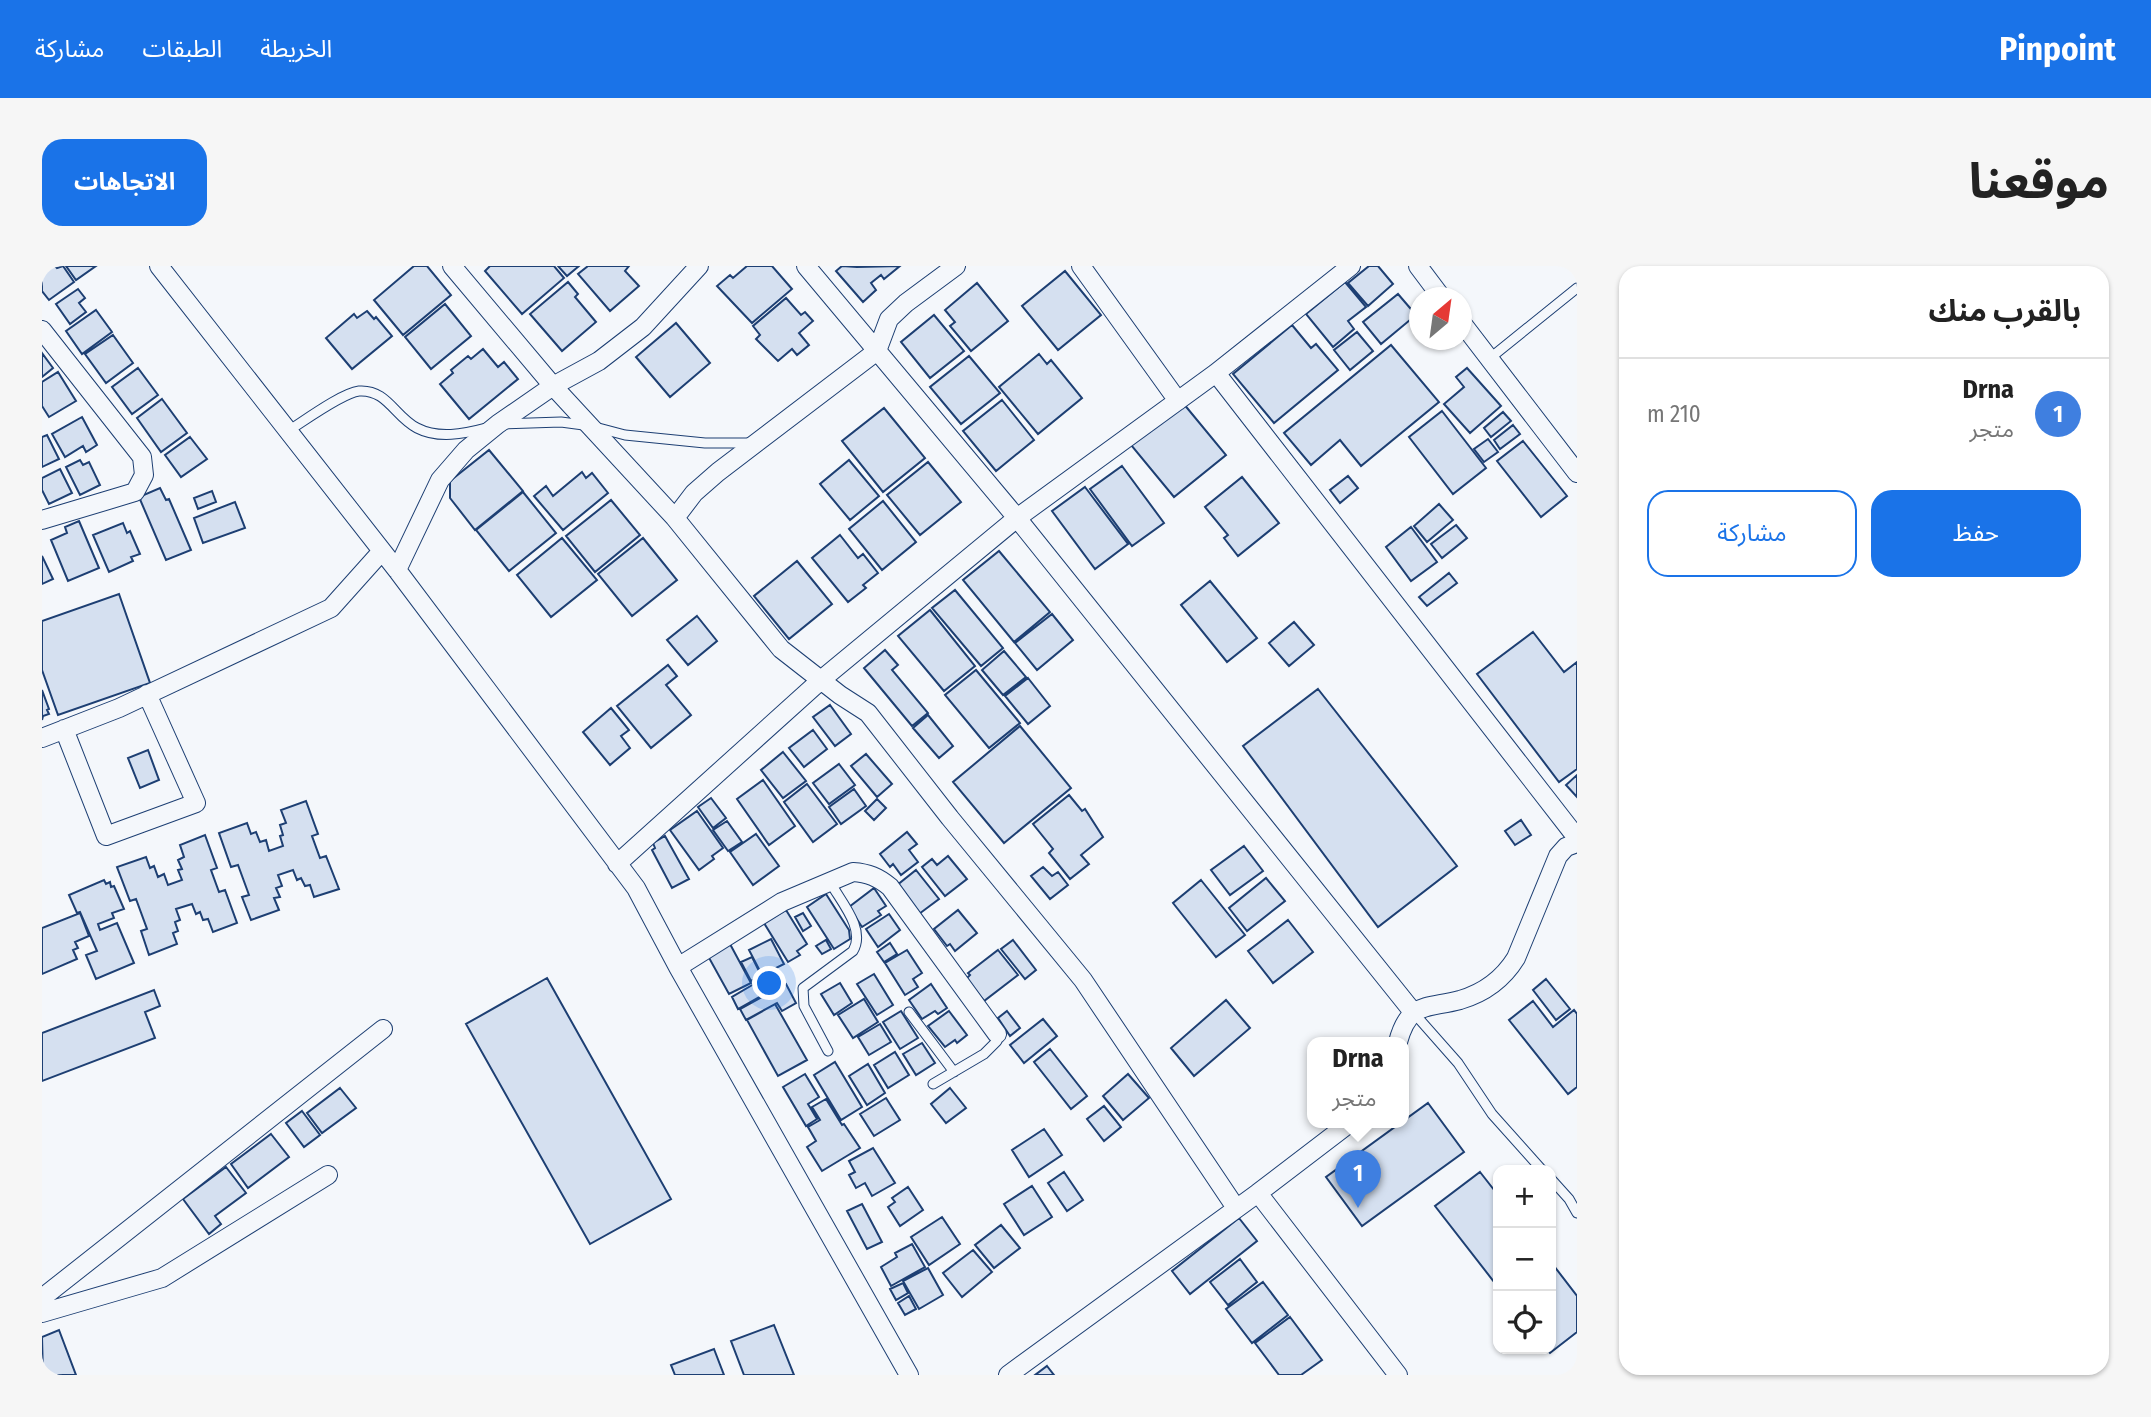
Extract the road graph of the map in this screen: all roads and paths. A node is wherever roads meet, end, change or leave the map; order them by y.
1 (159, 266) edge
2 (452, 266) edge
3 (699, 266) edge
4 (806, 266) edge
5 (956, 266) edge
6 (1081, 266) edge
7 (1352, 266) edge
8 (1418, 266) edge
9 (1434, 287) edge
10 (1577, 288) edge
11 (42, 330) edge
12 (1472, 337) edge
13 (877, 351) junction
14 (1489, 359) junction
15 (1216, 373) junction
16 (553, 386) junction
17 (1178, 401) junction
18 (498, 424) junction
19 (591, 426) junction
20 (288, 431) junction
21 (758, 443) junction
22 (1577, 473) edge
23 (675, 518) junction
24 (1017, 518) junction
25 (42, 520) edge
26 (382, 551) junction
27 (397, 570) junction
28 (821, 680) junction
29 (147, 694) junction
30 (64, 729) junction
31 (42, 738) edge
32 (1577, 840) edge
33 (617, 864) junction
34 (830, 882) junction
35 (678, 967) junction
36 (909, 1012) dead end
37 (1413, 1012) junction
38 (383, 1029) dead end
39 (997, 1034) joint
40 (1399, 1037) edge
41 (828, 1051) dead end
42 (954, 1072) junction
43 (933, 1084) dead end
44 (1342, 1128) edge
45 (1538, 1165) edge
46 (328, 1175) dead end
47 (1556, 1185) edge
48 (1258, 1193) junction
49 (1237, 1208) junction
50 (1577, 1213) edge
51 (42, 1298) edge
52 (42, 1312) edge
53 (909, 1375) edge
54 (1008, 1375) edge
55 (1398, 1375) edge

1 - 20 street
2 - 16 street
3 - 16 street
4 - 13 street
5 - 13 street
6 - 17 street
7 - 15 street
8 - 9 street
10 - 14 lane
11 - 25 street
12 - 14 street
13 - 21 street
13 - 24 street
14 - 22 street
15 - 17 street
15 - 32 street
16 - 18 street
16 - 19 street
17 - 24 street
18 - 19 lane
18 - 20 lane
18 - 27 street
19 - 21 lane
19 - 23 street
20 - 26 street
21 - 23 street
23 - 28 street
24 - 28 street
24 - 37 street
26 - 27 street
26 - 29 street
27 - 33 street
28 - 33 street
28 - 49 street
29 - 30 street
29 - 30 street
30 - 31 street
32 - 37 street
33 - 35 street
34 - 35 street
34 - 39 street
34 - 41 lane
35 - 53 street
36 - 42 lane
37 - 40 street
37 - 45 lane
38 - 51 street
39 - 42 lane
42 - 43 lane
44 - 48 street
46 - 52 street
47 - 50 lane
48 - 49 street
48 - 55 street
49 - 54 street

